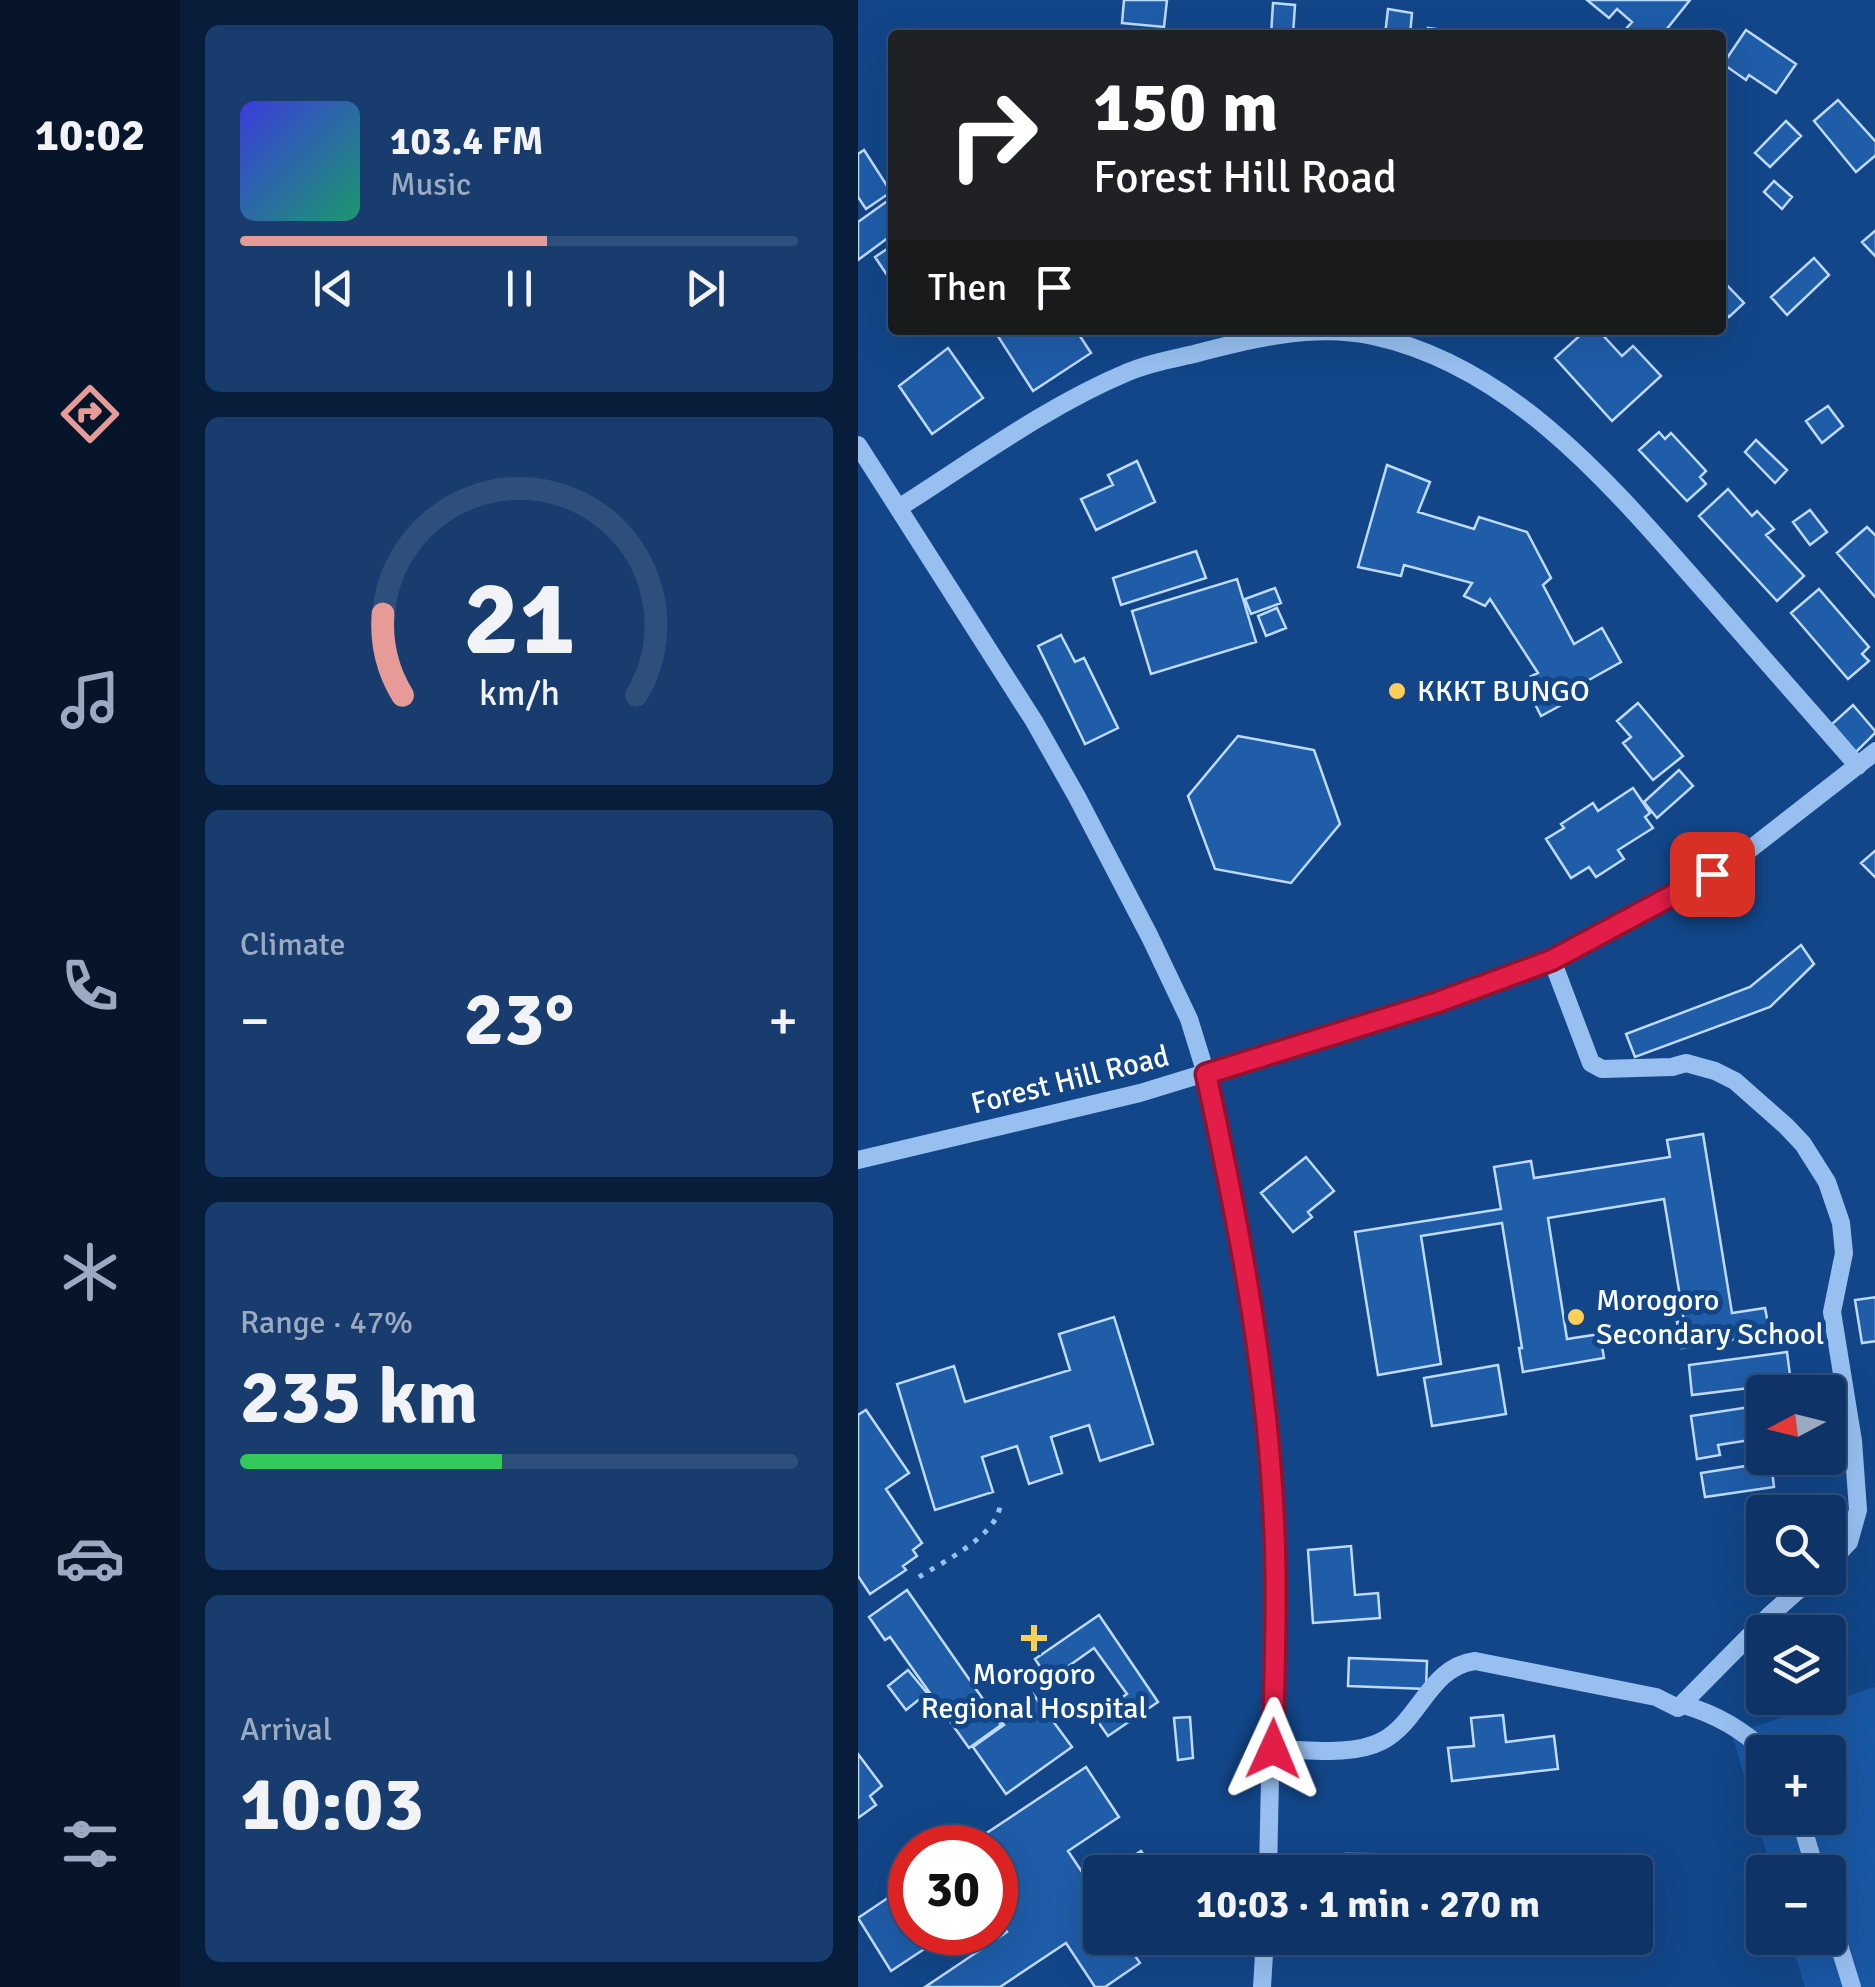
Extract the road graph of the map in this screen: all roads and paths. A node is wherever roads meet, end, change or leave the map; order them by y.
1 (1286, 335) edge
2 (1367, 335) edge
3 (858, 444) edge
4 (900, 507) junction
5 (1876, 750) edge
6 (1858, 766) junction
7 (1552, 960) junction
8 (1206, 1074) junction
9 (858, 1160) edge
10 (1000, 1502) dead end
11 (1846, 1545) edge
12 (919, 1577) dead end
13 (1792, 1595) edge
14 (1678, 1708) junction
15 (1746, 1735) edge
16 (1273, 1749) junction
17 (1269, 1855) edge
18 (1263, 1955) edge
19 (1842, 1955) edge
20 (1262, 1987) edge
21 (1852, 1987) edge

1 - 4 street
2 - 6 street
3 - 4 street
4 - 8 street
5 - 6 street, Forest Hill Road
6 - 7 street, Forest Hill Road
7 - 8 street, Forest Hill Road
7 - 11 street
8 - 9 street, Forest Hill Road
8 - 16 street
10 - 12 path
13 - 14 street
14 - 15 street
14 - 16 street
16 - 17 street
18 - 20 street
19 - 21 street

